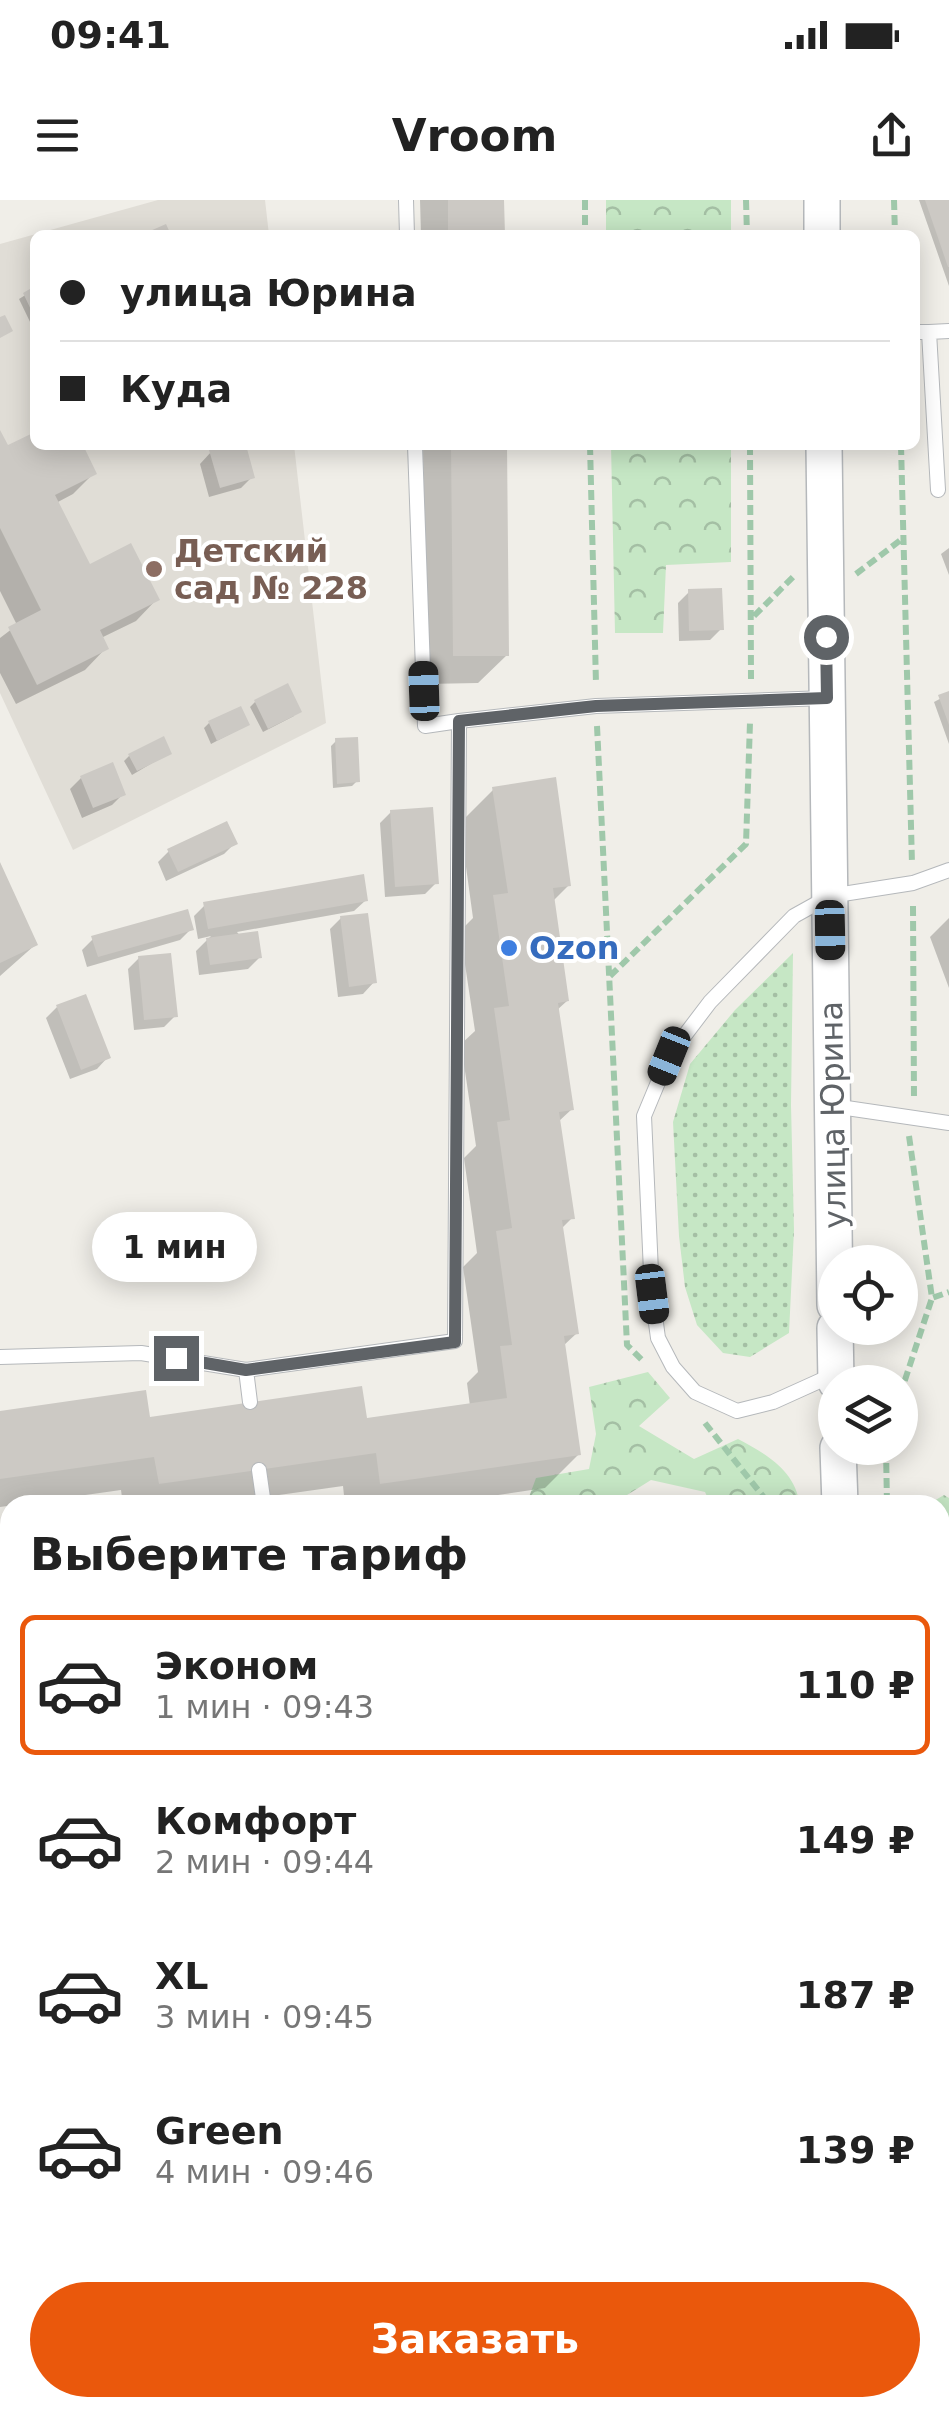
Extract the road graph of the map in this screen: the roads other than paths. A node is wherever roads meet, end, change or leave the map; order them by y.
1 (406, 200) edge
2 (822, 200) edge
3 (407, 230) edge
4 (822, 230) edge
5 (949, 331) edge
6 (922, 332) edge
7 (415, 450) edge
8 (824, 450) edge
9 (938, 490) dead end
10 (827, 698) junction
11 (459, 721) junction
12 (949, 870) edge
13 (830, 896) junction
14 (833, 1106) junction
15 (949, 1122) edge
16 (834, 1245) edge
17 (0, 1358) edge
18 (246, 1370) junction
19 (818, 1385) edge
20 (250, 1402) dead end
21 (839, 1465) edge
22 (259, 1470) dead end
23 (263, 1495) edge
24 (840, 1495) edge

1 - 3 lane
2 - 4 street
5 - 6 lane
6 - 9 lane
7 - 11 lane
8 - 10 street, улица Юрина
10 - 11 lane
10 - 13 street, улица Юрина
11 - 18 lane
12 - 13 lane
13 - 14 street, улица Юрина
13 - 19 lane
14 - 15 lane
14 - 16 street, улица Юрина
17 - 18 lane
18 - 20 lane
21 - 24 street
22 - 23 lane

